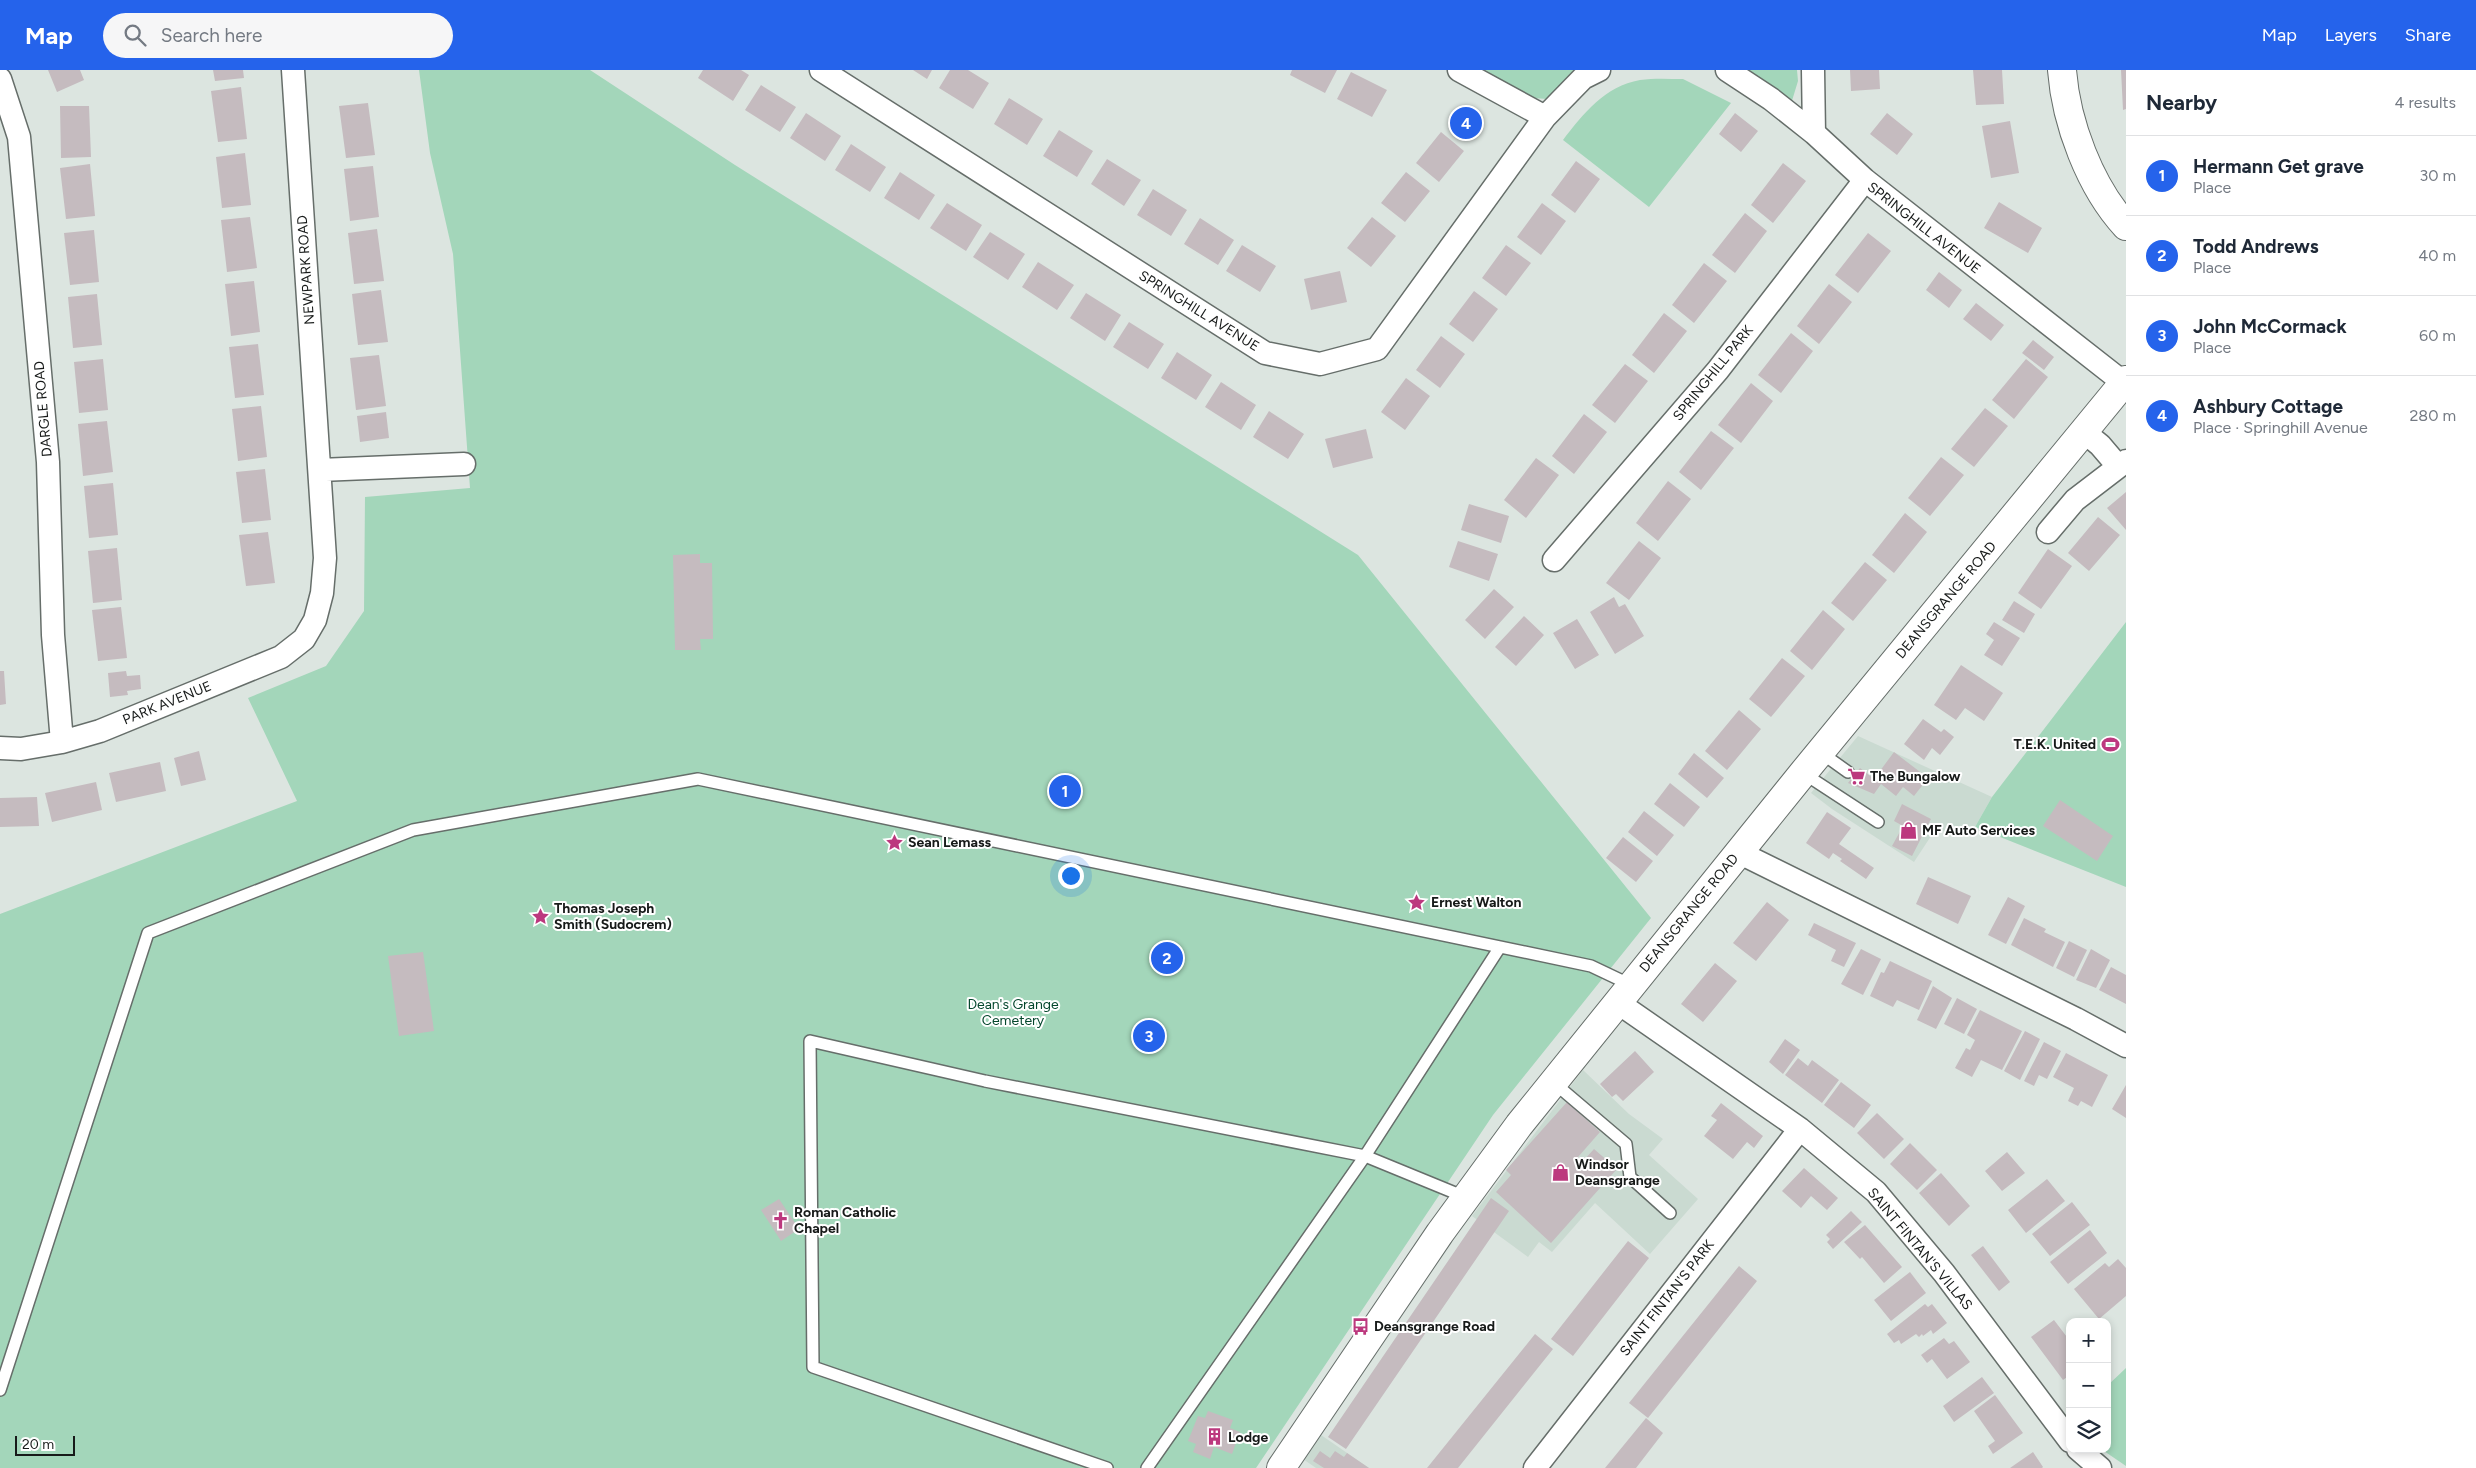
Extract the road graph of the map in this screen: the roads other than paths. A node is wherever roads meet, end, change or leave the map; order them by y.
1 (293, 70) edge
2 (820, 70) edge
3 (1458, 70) edge
4 (1599, 70) edge
5 (1727, 70) edge
6 (1812, 70) edge
7 (2062, 70) edge
8 (0, 79) edge
9 (1545, 117) junction
10 (1814, 133) junction
11 (1865, 180) junction
12 (2126, 226) edge
13 (2125, 381) edge
14 (2084, 432) junction
15 (2122, 463) edge
16 (464, 464) dead end
17 (320, 470) junction
18 (2048, 532) dead end
19 (1554, 560) dead end
20 (315, 620) joint
21 (62, 742) junction
22 (0, 748) edge
23 (1820, 752) junction
24 (1803, 772) junction
25 (1848, 772) dead end
26 (1878, 822) dead end
27 (1738, 852) junction
28 (1500, 947) junction
29 (1624, 993) junction
30 (2126, 1046) edge
31 (1553, 1082) junction
32 (1800, 1129) junction
33 (1365, 1156) junction
34 (1465, 1197) junction
35 (1670, 1213) dead end
36 (0, 1390) edge
37 (2066, 1436) edge
38 (2083, 1453) edge
39 (1107, 1468) edge
40 (1147, 1468) edge
41 (1281, 1468) edge
42 (1535, 1468) edge
43 (2100, 1468) edge

1 - 17 street, NEWPARK ROAD
2 - 9 street, SPRINGHILL AVENUE
3 - 9 street
4 - 9 street, SPRINGHILL AVENUE
5 - 10 street, SPRINGHILL AVENUE
6 - 10 street
7 - 12 main road
8 - 21 street, DARGLE ROAD
10 - 11 street, SPRINGHILL AVENUE
11 - 13 street, SPRINGHILL AVENUE
11 - 19 street, SPRINGHILL PARK
13 - 14 main road, DEANSGRANGE ROAD
14 - 15 street
14 - 23 main road, DEANSGRANGE ROAD
15 - 18 street
16 - 17 street
17 - 20 street, NEWPARK ROAD
20 - 21 street, PARK AVENUE
21 - 22 street, PARK AVENUE
23 - 24 main road, DEANSGRANGE ROAD
23 - 25 lane
24 - 26 lane
24 - 27 main road, DEANSGRANGE ROAD
27 - 29 main road, DEANSGRANGE ROAD
27 - 30 street
28 - 29 lane
28 - 33 lane
28 - 36 lane
29 - 31 main road, DEANSGRANGE ROAD
29 - 32 street, SAINT FINTAN'S VILLAS
31 - 34 main road, DEANSGRANGE ROAD
31 - 35 lane
32 - 37 street, SAINT FINTAN'S VILLAS
32 - 42 street, SAINT FINTAN'S PARK
33 - 34 lane
33 - 39 lane
33 - 40 lane
34 - 41 main road, DEANSGRANGE ROAD
38 - 43 street

